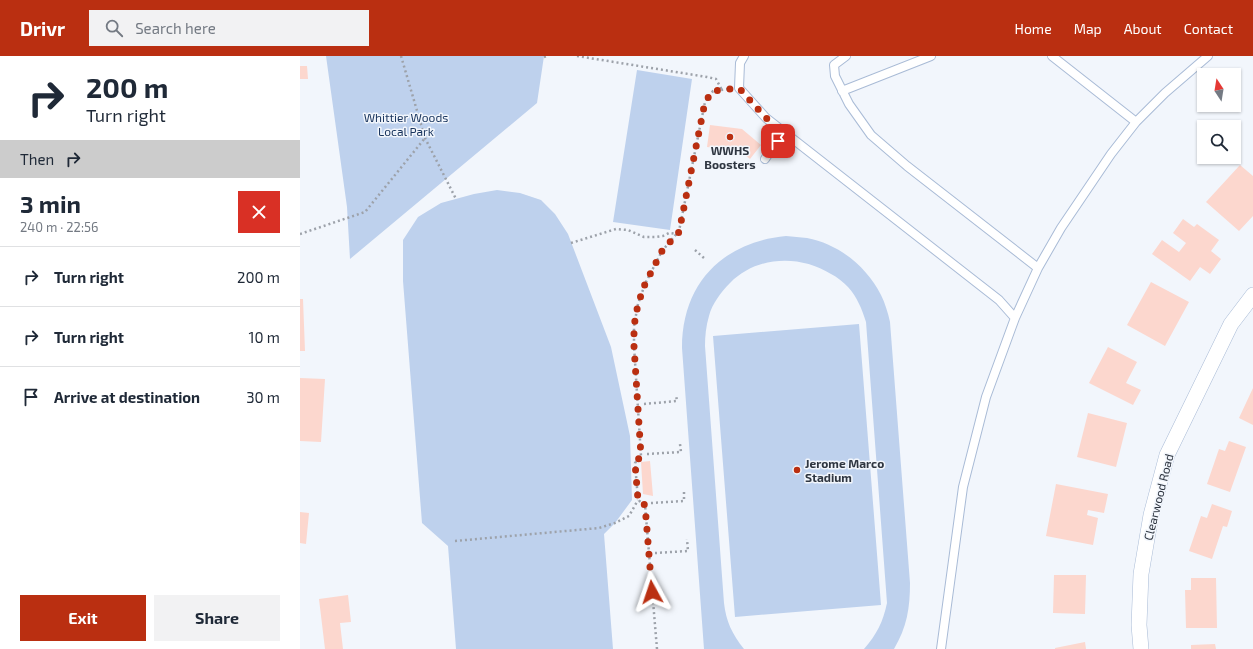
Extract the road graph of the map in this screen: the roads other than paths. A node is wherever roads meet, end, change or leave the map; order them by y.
1 (744, 56) edge
2 (846, 56) edge
3 (931, 56) edge
4 (1052, 56) edge
5 (1208, 56) edge
6 (842, 91) junction
7 (772, 122) junction
8 (1136, 122) junction
9 (765, 159) dead end
10 (1038, 268) junction
11 (1253, 295) edge
12 (1014, 318) junction
13 (941, 649) edge
14 (1141, 649) edge

1 - 7 lane
2 - 6 lane
3 - 6 lane
4 - 8 lane
5 - 8 lane
6 - 10 lane
7 - 9 lane
7 - 12 lane
8 - 10 lane
10 - 12 lane
11 - 14 street, Clearwood Road
12 - 13 lane

